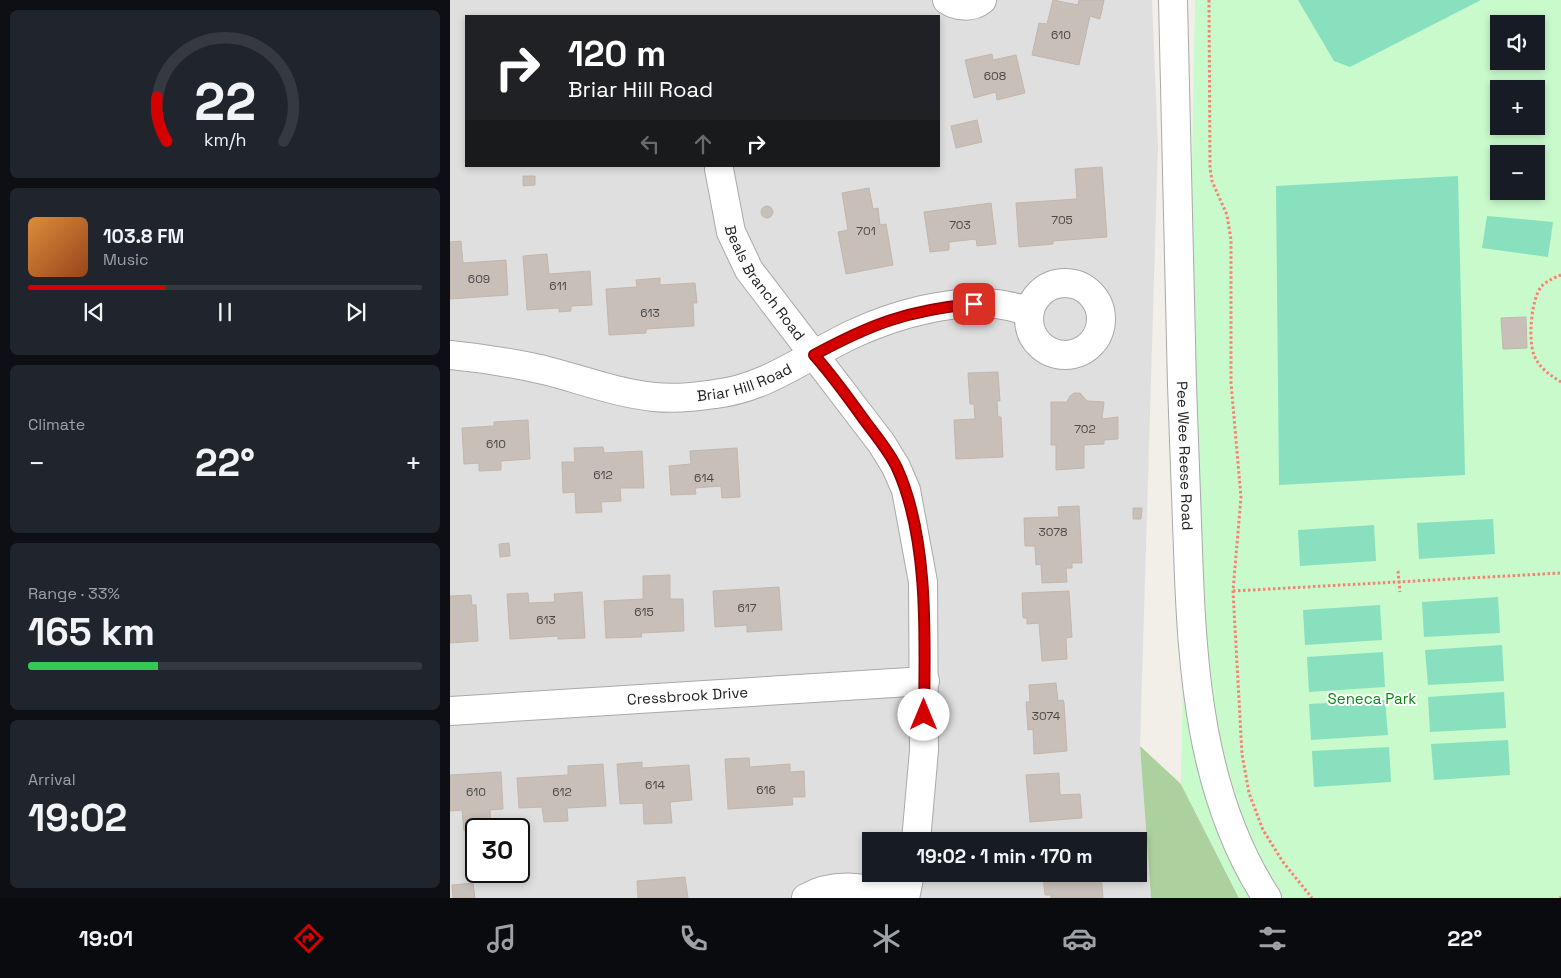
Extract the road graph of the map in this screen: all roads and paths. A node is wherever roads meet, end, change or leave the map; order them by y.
1 (947, 0) edge
2 (982, 0) edge
3 (1174, 0) edge
4 (1209, 0) edge
5 (719, 169) dead end
6 (1561, 275) edge
7 (1030, 311) dead end
8 (450, 355) edge
9 (814, 355) junction
10 (1561, 382) edge
11 (1398, 571) dead end
12 (1561, 573) edge
13 (1399, 582) junction
14 (1232, 591) junction
15 (1400, 592) dead end
16 (925, 680) junction
17 (450, 711) edge
18 (917, 832) edge
19 (908, 882) edge
20 (806, 898) edge
21 (905, 898) edge
22 (1267, 898) edge
23 (1312, 898) edge

1 - 2 street
3 - 22 street, Pee Wee Reese Road
4 - 14 path
5 - 9 street, Beals Branch Road
6 - 10 path
7 - 9 street, Briar Hill Road
8 - 9 street, Briar Hill Road
9 - 16 street, Beals Branch Road
11 - 13 path
12 - 13 path
13 - 14 path
13 - 15 path
14 - 23 path
16 - 17 street, Cressbrook Drive
16 - 18 street, Beals Branch Road
19 - 21 street
20 - 21 street

